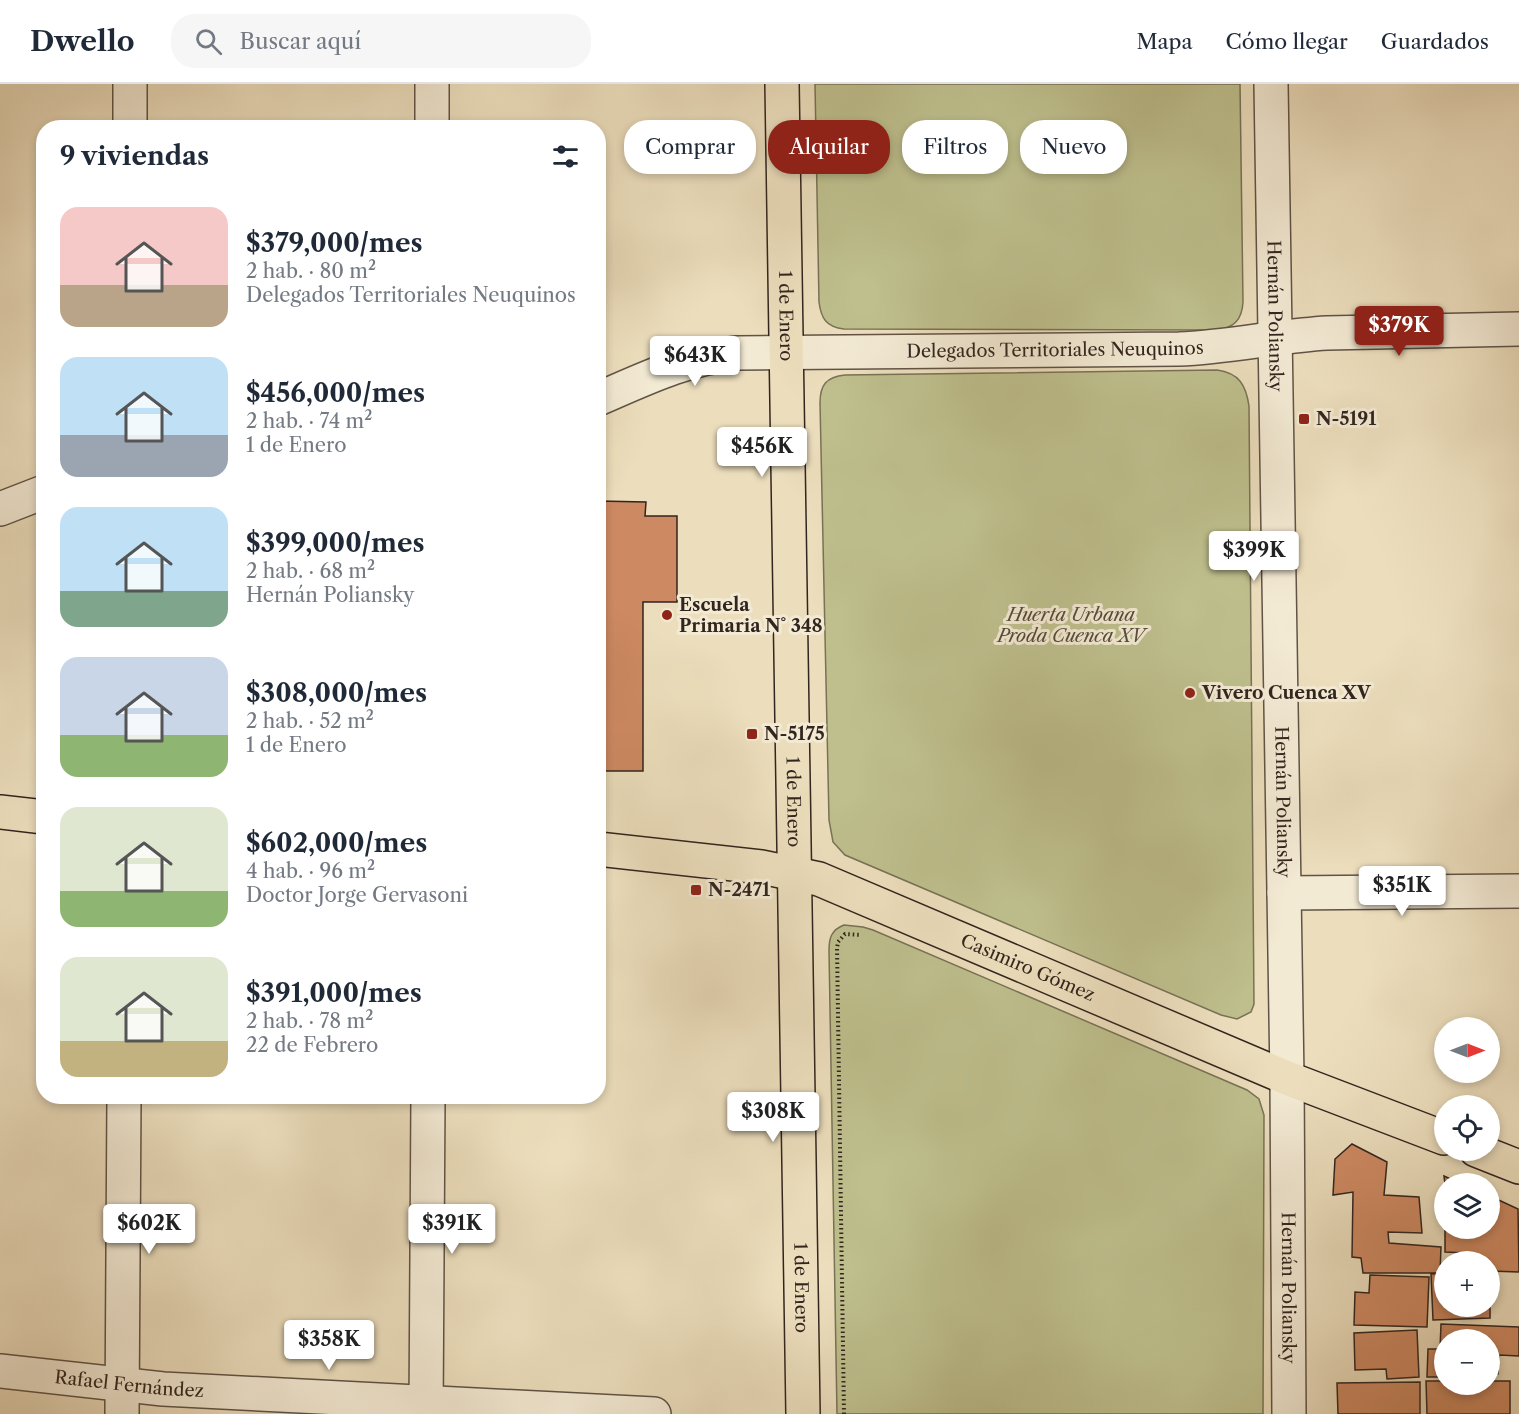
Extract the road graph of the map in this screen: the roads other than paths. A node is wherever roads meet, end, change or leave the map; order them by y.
1 (130, 84) edge
2 (432, 84) edge
3 (782, 84) edge
4 (1271, 84) edge
5 (130, 120) edge
6 (432, 120) edge
7 (1519, 329) edge
8 (1275, 338) junction
9 (786, 352) junction
10 (606, 396) edge
11 (36, 495) edge
12 (0, 509) edge
13 (0, 812) edge
14 (36, 816) edge
15 (606, 850) edge
16 (794, 872) junction
17 (1519, 891) edge
18 (1284, 893) junction
19 (1287, 1078) junction
20 (124, 1104) edge
21 (428, 1104) edge
22 (1434, 1134) edge
23 (1500, 1159) edge
24 (1519, 1167) edge
25 (0, 1371) edge
26 (123, 1400) edge
27 (426, 1408) edge
28 (654, 1414) edge
29 (803, 1414) edge
30 (1289, 1414) edge

1 - 5 street
2 - 6 street
3 - 9 main road, 1 de Enero
4 - 8 street, Hernán Poliansky
7 - 8 street, Delegados Territoriales Neuquinos
8 - 9 street, Delegados Territoriales Neuquinos
8 - 18 street, Hernán Poliansky
9 - 10 street, Delegados Territoriales Neuquinos
9 - 16 main road, 1 de Enero
11 - 12 street
13 - 14 main road
15 - 16 main road, Casimiro Gómez
16 - 19 main road, Casimiro Gómez
16 - 29 main road, 1 de Enero
17 - 18 street
18 - 19 street, Hernán Poliansky
19 - 22 main road, Casimiro Gómez
19 - 30 street, Hernán Poliansky
20 - 26 street
21 - 27 street
23 - 24 main road
25 - 26 street, Rafael Fernández
26 - 27 street, Rafael Fernández
27 - 28 street, Rafael Fernández

